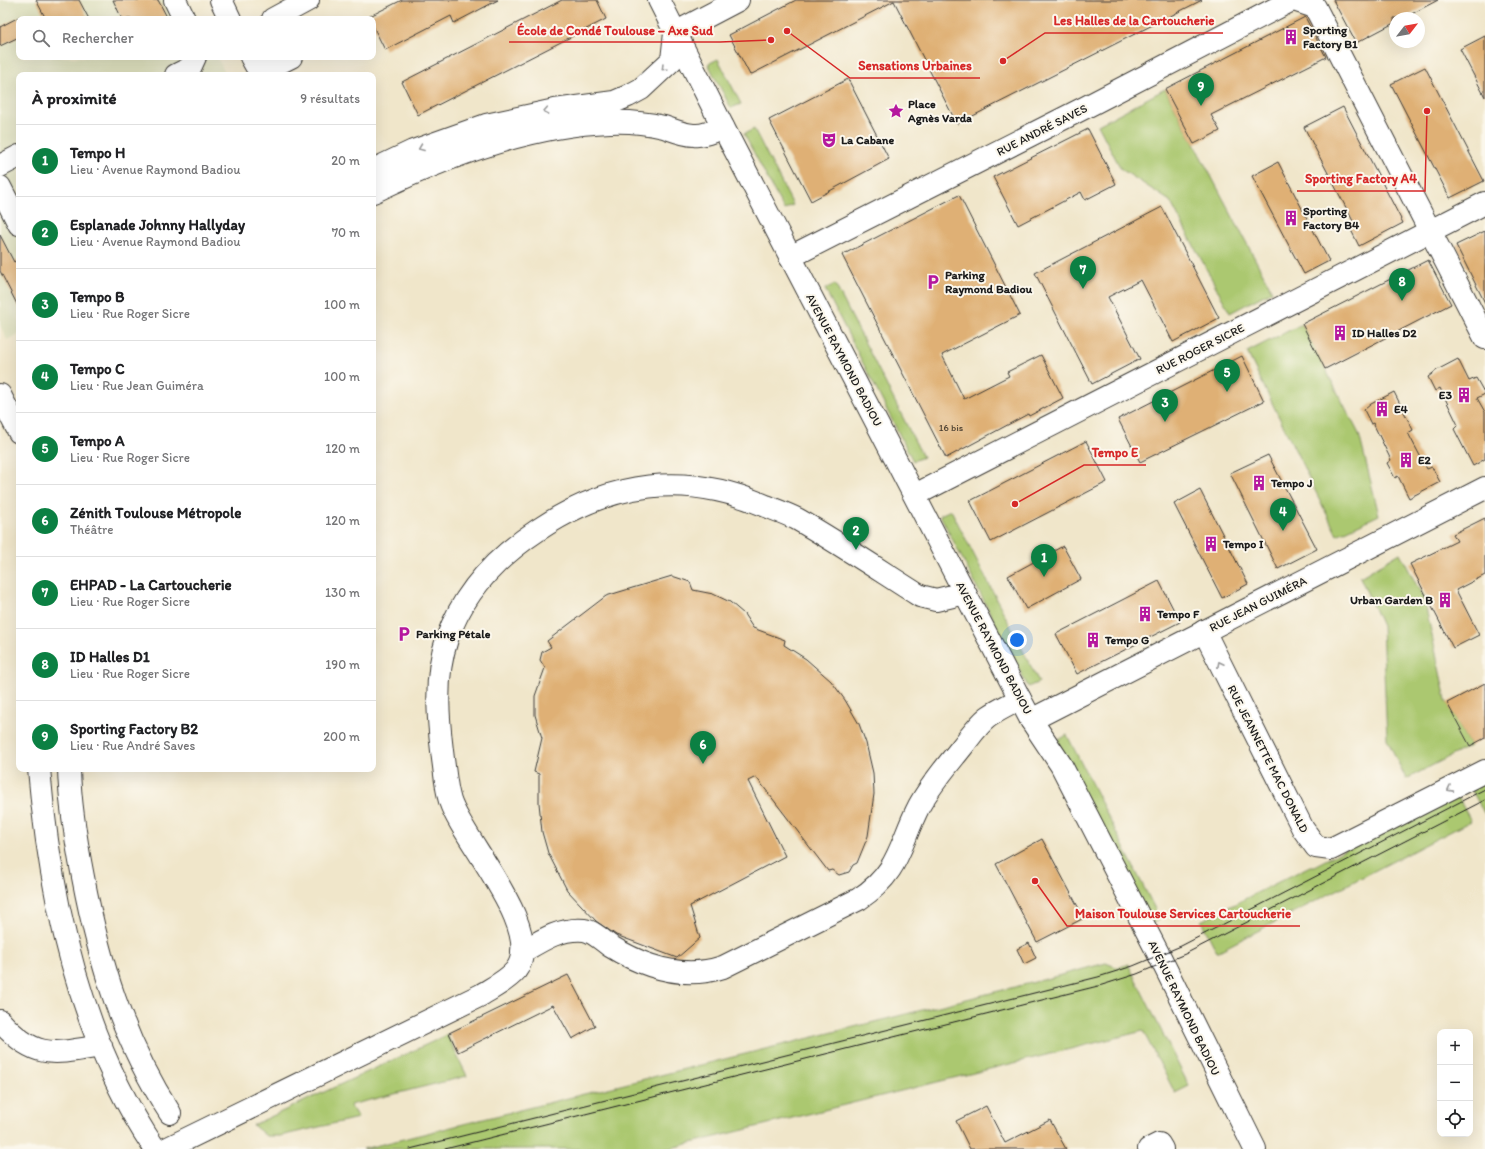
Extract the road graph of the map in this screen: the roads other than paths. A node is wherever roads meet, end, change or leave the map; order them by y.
1 (175, 0) edge
2 (221, 0) edge
3 (308, 0) edge
4 (659, 0) edge
5 (738, 0) edge
6 (1293, 0) edge
7 (183, 16) edge
8 (229, 16) edge
9 (279, 16) edge
10 (676, 33) junction
11 (194, 60) edge
12 (253, 60) edge
13 (285, 60) edge
14 (182, 72) edge
15 (723, 127) junction
16 (16, 158) edge
17 (0, 166) edge
18 (376, 169) edge
19 (0, 187) edge
20 (376, 191) edge
21 (1485, 203) edge
22 (16, 218) edge
23 (1430, 231) junction
24 (790, 257) junction
25 (1485, 338) edge
26 (0, 395) edge
27 (16, 425) edge
28 (1485, 488) edge
29 (915, 495) junction
30 (965, 594) junction
31 (1204, 631) junction
32 (1020, 700) junction
33 (1031, 720) junction
34 (1485, 771) edge
35 (39, 772) edge
36 (69, 772) edge
37 (522, 952) junction
38 (122, 1018) junction
39 (0, 1021) edge
40 (97, 1037) junction
41 (170, 1114) dead end
42 (155, 1149) edge
43 (166, 1149) edge
44 (1149, 1149) edge
45 (1162, 1149) edge
46 (1244, 1149) edge
47 (1256, 1149) edge

1 - 7 street
2 - 8 street
3 - 9 street
4 - 10 street, AVENUE RAYMOND BADIOU
5 - 10 street
6 - 23 street
6 - 24 street, RUE ANDRÉ SAVES
10 - 15 street, AVENUE RAYMOND BADIOU
10 -> 18 street
11 - 14 street
12 - 13 street
15 - 20 street
15 - 24 street, AVENUE RAYMOND BADIOU
16 - 17 street
19 - 22 street
21 - 23 street, RUE ROGER SICRE
23 - 25 street
23 - 29 street, RUE ROGER SICRE
24 - 29 street, AVENUE RAYMOND BADIOU
26 - 27 street
28 - 31 street, RUE JEAN GUIMÉRA
29 - 30 street, AVENUE RAYMOND BADIOU
30 - 32 street, AVENUE RAYMOND BADIOU
30 - 37 street
31 - 33 street, RUE JEAN GUIMÉRA
34 -> 31 street, RUE JEANNETTE MAC DONALD
32 - 33 street, AVENUE RAYMOND BADIOU
32 - 37 street
33 - 46 street, AVENUE RAYMOND BADIOU
33 - 47 street, AVENUE RAYMOND BADIOU
35 - 40 street
36 - 38 street
37 - 43 street
38 - 40 street
38 - 41 street
39 - 40 street
40 - 42 street
44 - 45 street

